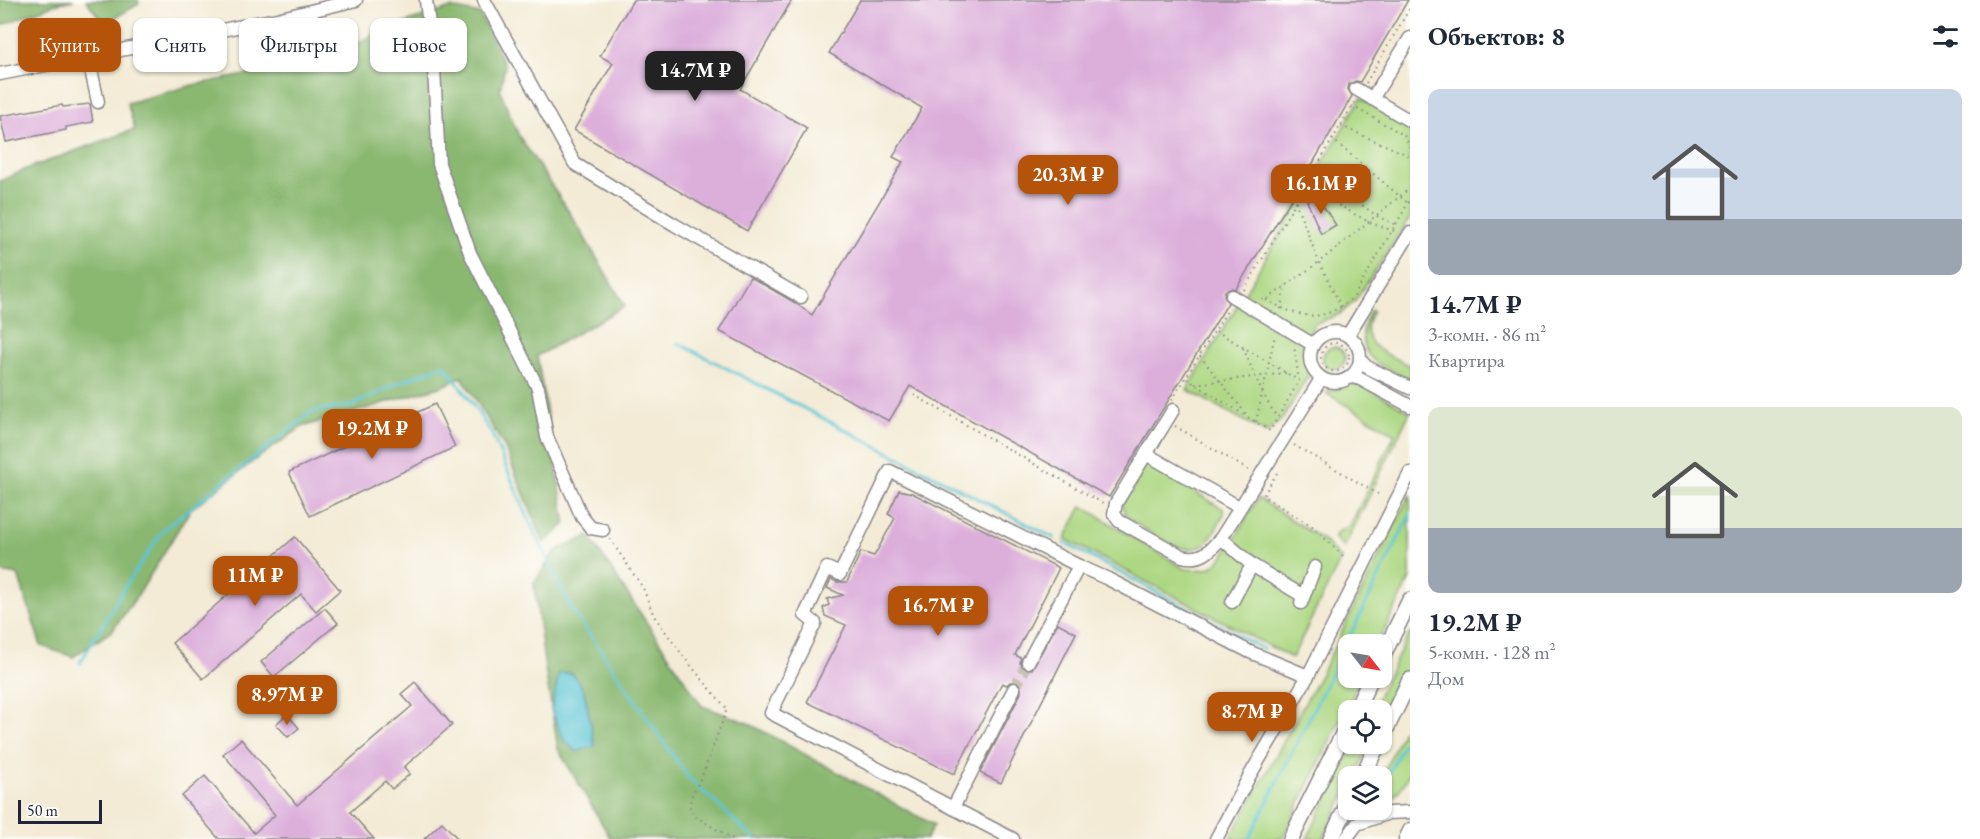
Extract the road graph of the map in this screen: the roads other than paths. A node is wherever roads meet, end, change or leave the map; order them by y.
1 (356, 0) edge
2 (426, 0) edge
3 (484, 0) edge
4 (1410, 38) edge
5 (121, 50) edge
6 (18, 70) edge
7 (91, 72) edge
8 (0, 74) edge
9 (1358, 91) road end
10 (1372, 99) junction
11 (98, 102) dead end
12 (1410, 121) edge
13 (1410, 233) edge
14 (801, 297) dead end
15 (1235, 298) road end
16 (1348, 335) junction
17 (1312, 344) junction
18 (1360, 360) junction
19 (1351, 377) junction
20 (1321, 379) junction
21 (1410, 388) edge
22 (1410, 406) edge
23 (1170, 411) road end
24 (1146, 454) junction
25 (1410, 473) edge
26 (1239, 507) junction
27 (603, 530) road end
28 (1221, 538) junction
29 (1252, 565) junction
30 (1079, 566) junction
31 (1315, 567) dead end
32 (1410, 600) edge
33 (1232, 602) dead end
34 (1392, 637) edge
35 (1028, 662) tunnel mouth
36 (1308, 676) junction
37 (1410, 680) edge
38 (1014, 689) tunnel mouth
39 (1392, 717) edge
40 (1338, 745) edge
41 (952, 808) junction
42 (1410, 812) edge
43 (1340, 820) edge
44 (1410, 829) edge
45 (1013, 839) edge
46 (1216, 839) edge
47 (1292, 839) edge
48 (1331, 839) edge
49 (1346, 839) edge
50 (1405, 839) edge

1 - 5 street
2 - 27 street
3 - 14 street
4 - 10 street
6 - 8 street
7 - 11 street
9 - 10 street
10 - 12 street
13 - 16 street
15 - 17 street
16 - 17 street
16 - 18 street
17 - 20 street
18 - 19 street
18 - 21 street
19 - 20 street
19 - 22 street
20 - 26 street
23 - 24 street
24 - 26 street
24 - 28 street
25 - 36 street
26 - 28 street
28 - 29 street
29 - 31 street
29 - 33 street
30 - 35 street
30 - 36 street
30 - 41 street
32 - 34 main road
36 - 46 street
37 - 39 main road
38 - 41 street
40 - 47 main road
41 - 45 street
42 - 49 street
43 - 48 main road
44 - 50 street

